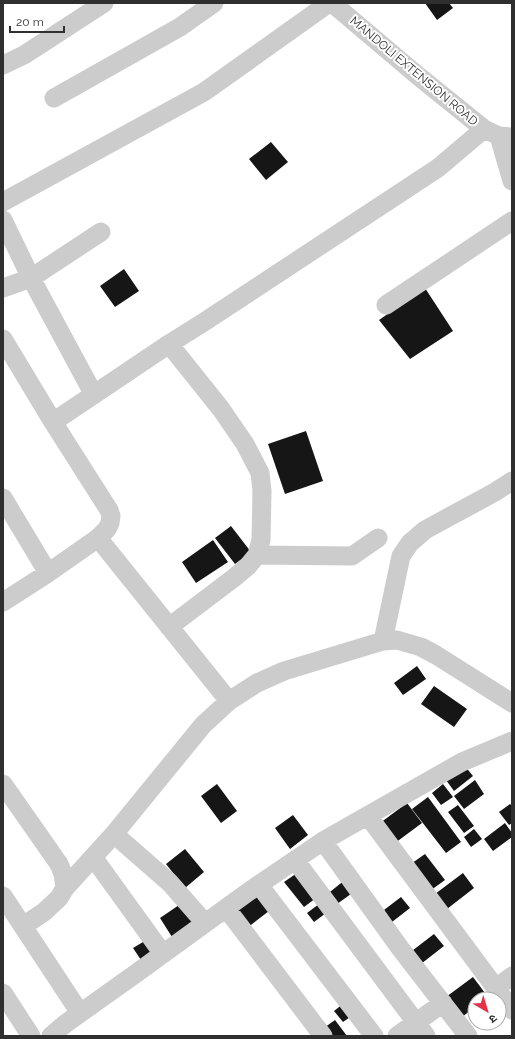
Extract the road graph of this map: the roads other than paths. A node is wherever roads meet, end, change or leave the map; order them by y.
1 (104, 3) edge
2 (214, 3) edge
3 (331, 3) edge
4 (3, 65) edge
5 (54, 98) dead end
6 (498, 134) edge
7 (512, 178) edge
8 (3, 202) edge
9 (3, 220) edge
10 (512, 221) edge
11 (101, 232) dead end
12 (31, 278) junction
13 (3, 288) edge
14 (386, 306) dead end
15 (3, 339) edge
16 (170, 344) junction
17 (94, 395) junction
18 (53, 422) junction
19 (512, 481) edge
20 (3, 498) edge
21 (98, 538) junction
22 (378, 538) dead end
23 (257, 555) junction
24 (48, 572) junction
25 (4, 599) edge
26 (169, 627) junction
27 (383, 641) junction
28 (229, 701) junction
29 (512, 703) edge
30 (510, 746) edge
31 (3, 784) edge
32 (368, 816) junction
33 (114, 834) junction
34 (323, 841) junction
35 (93, 857) junction
36 (295, 860) junction
37 (259, 885) junction
38 (65, 888) junction
39 (3, 896) edge
40 (226, 908) junction
41 (205, 923) junction
42 (23, 926) junction
43 (163, 954) junction
44 (512, 976) edge
45 (496, 988) junction
46 (3, 993) edge
47 (443, 1003) junction
48 (512, 1010) edge
49 (80, 1013) junction
50 (421, 1029) edge
51 (31, 1036) edge
52 (51, 1036) edge
53 (322, 1036) edge
54 (374, 1036) edge
55 (396, 1036) edge
56 (468, 1036) edge

1 - 4 street
2 - 5 street
3 - 6 street, MANDOLI EXTENSION ROAD
3 - 8 street
6 - 7 street
6 - 16 street
9 - 12 street
10 - 14 street
11 - 12 street
12 - 13 street
12 - 17 street
15 - 18 street
16 - 17 street
16 - 23 street
17 - 18 street
18 - 21 street
19 - 27 street
20 - 24 street
21 - 24 street
21 - 26 street
22 - 23 street
23 - 26 street
24 - 25 street
26 - 28 street
27 - 28 street
27 - 29 street
28 - 33 street
30 - 32 street
31 - 38 street
32 - 34 street
32 - 45 street
33 - 35 street
33 - 41 street
34 - 36 street
34 - 47 street
35 - 38 street
35 - 43 street
36 - 37 street
36 - 50 street
37 - 40 street
37 - 54 street
38 - 42 street
39 - 42 street
40 - 41 street
40 - 53 street
41 - 43 street
42 - 49 street
43 - 49 street
44 - 45 street
45 - 48 street
46 - 51 street
47 - 50 street
47 - 56 street
49 - 52 street
50 - 55 street

